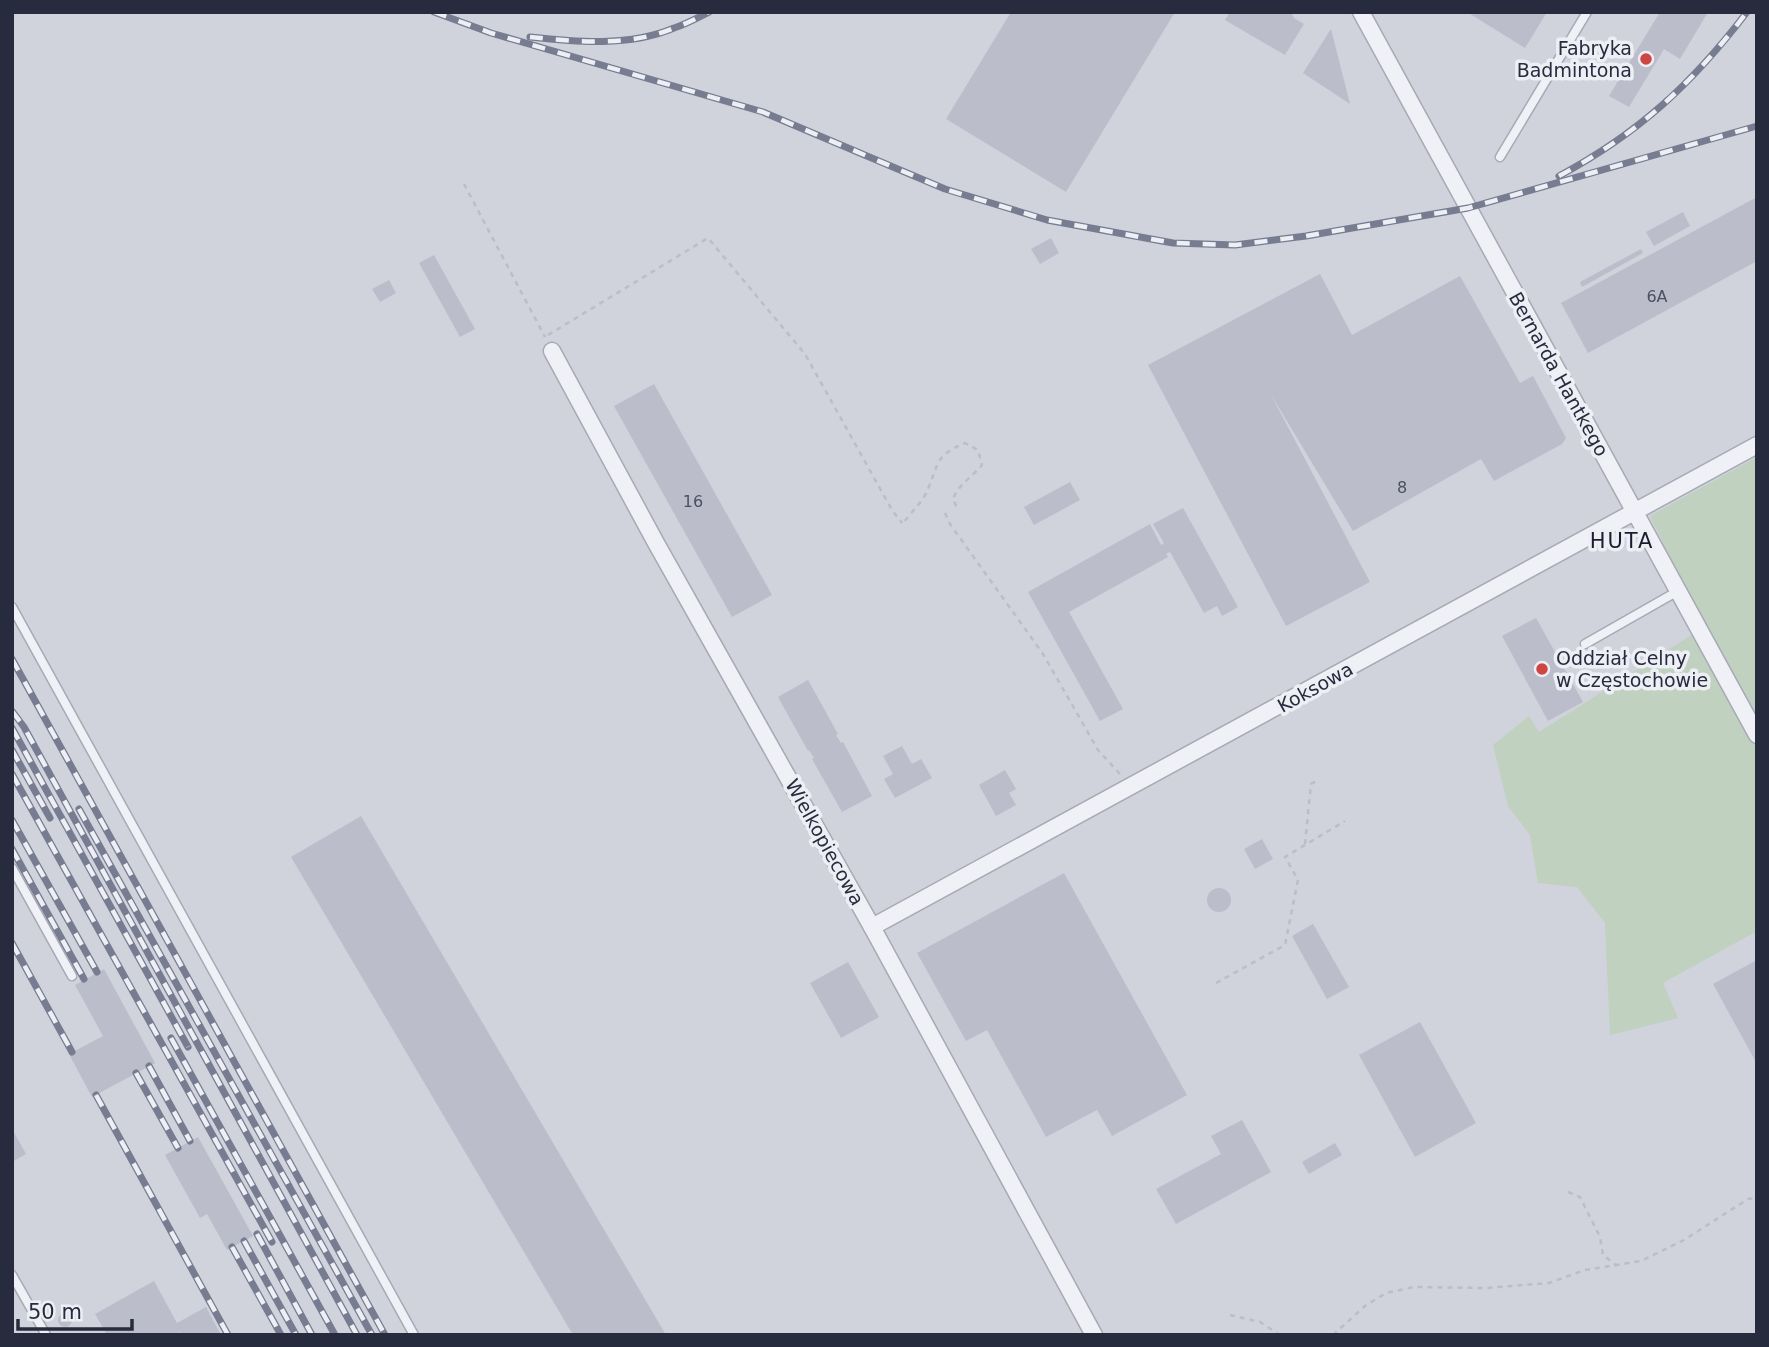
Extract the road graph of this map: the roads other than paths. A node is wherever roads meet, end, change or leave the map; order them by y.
1 (1361, 12) edge
2 (1587, 12) edge
3 (1500, 157) dead end
4 (549, 344) road end
5 (1757, 445) edge
6 (1635, 512) junction
7 (1678, 592) junction
8 (12, 607) edge
9 (1584, 644) dead end
10 (1757, 735) edge
11 (12, 868) edge
12 (872, 927) junction
13 (72, 976) dead end
14 (12, 1275) edge
15 (46, 1335) edge
16 (414, 1335) edge
17 (1094, 1335) edge

1 - 6 street, Bernarda Hantkego
2 - 3 lane
4 - 12 street, Wielkopiecowa
5 - 6 street, Koksowa
6 - 7 street, Bernarda Hantkego
6 - 12 street, Koksowa
7 - 9 lane
7 - 10 street, Bernarda Hantkego
8 - 16 lane
11 - 13 lane
12 - 17 street, Wielkopiecowa
14 - 15 lane

